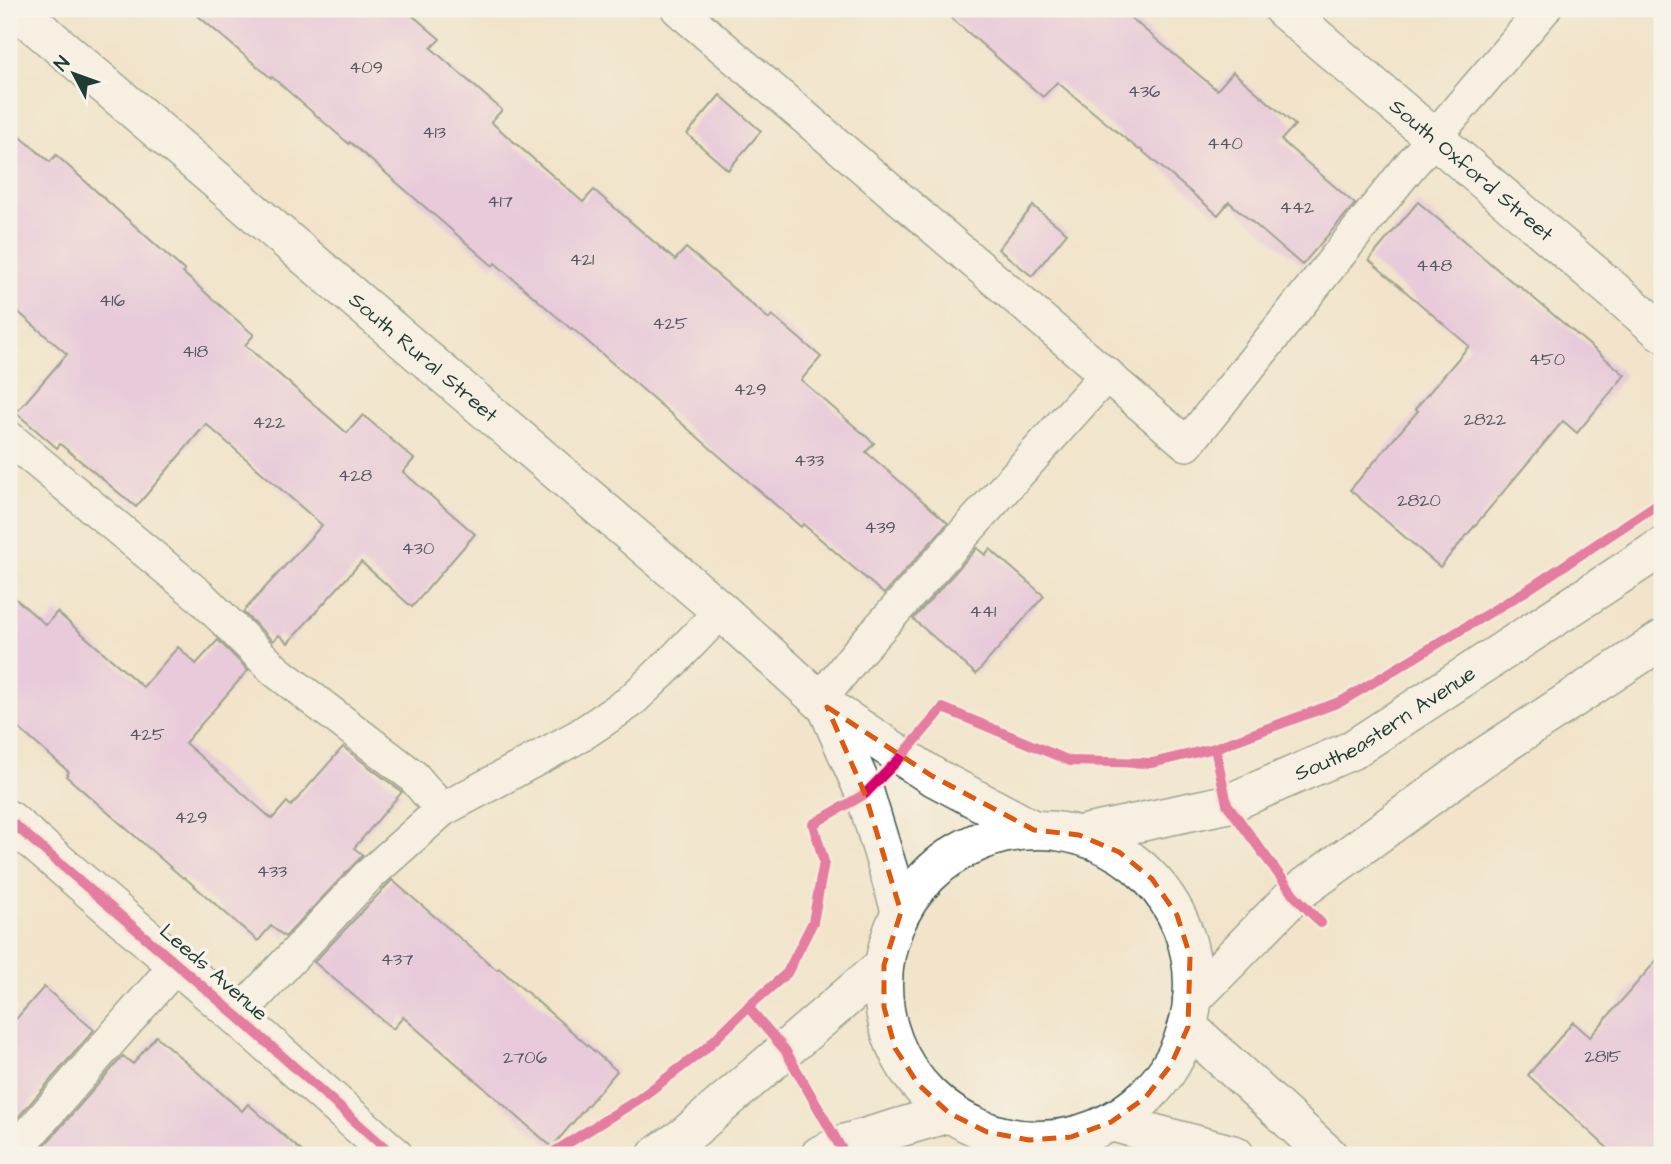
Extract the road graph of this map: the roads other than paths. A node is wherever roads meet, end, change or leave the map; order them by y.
1 (16, 9) edge
2 (678, 9) edge
3 (1283, 9) edge
4 (1544, 9) edge
5 (1433, 137) junction
6 (1662, 332) edge
7 (1107, 374) junction
8 (9, 438) edge
9 (1662, 547) edge
10 (721, 611) junction
11 (1662, 640) edge
12 (824, 704) junction
13 (442, 810) junction
14 (9, 820) edge
15 (1034, 830) junction
16 (1079, 835) junction
17 (901, 912) junction
18 (177, 964) junction
19 (884, 965) junction
20 (1190, 1013) junction
21 (237, 1017) junction
22 (949, 1113) junction
23 (1111, 1122) junction
24 (11, 1155) edge
25 (393, 1155) edge
26 (657, 1155) edge
27 (820, 1155) edge
28 (1235, 1155) edge
29 (1328, 1155) edge

1 - 10 main road, South Rural Street
2 - 7 lane
3 - 5 main road, South Oxford Street
4 - 5 lane
5 - 6 main road, South Oxford Street
5 - 7 lane
7 - 12 lane
8 - 13 lane
9 - 16 main road, Southeastern Avenue
10 - 12 main road, South Rural Street
10 - 13 lane
11 - 20 main road
12 - 15 main road, South Rural Street
12 - 17 main road, South Rural Street
13 - 21 lane
14 - 18 main road, Leeds Avenue
15 - 16 main road
15 - 17 main road
16 - 20 main road
17 - 19 main road
18 - 21 main road, Leeds Avenue
18 - 24 lane
19 - 22 main road
19 - 26 main road
20 - 23 main road
20 - 29 main road
21 - 25 main road, Leeds Avenue
22 - 23 main road
22 - 27 main road
23 - 28 main road

